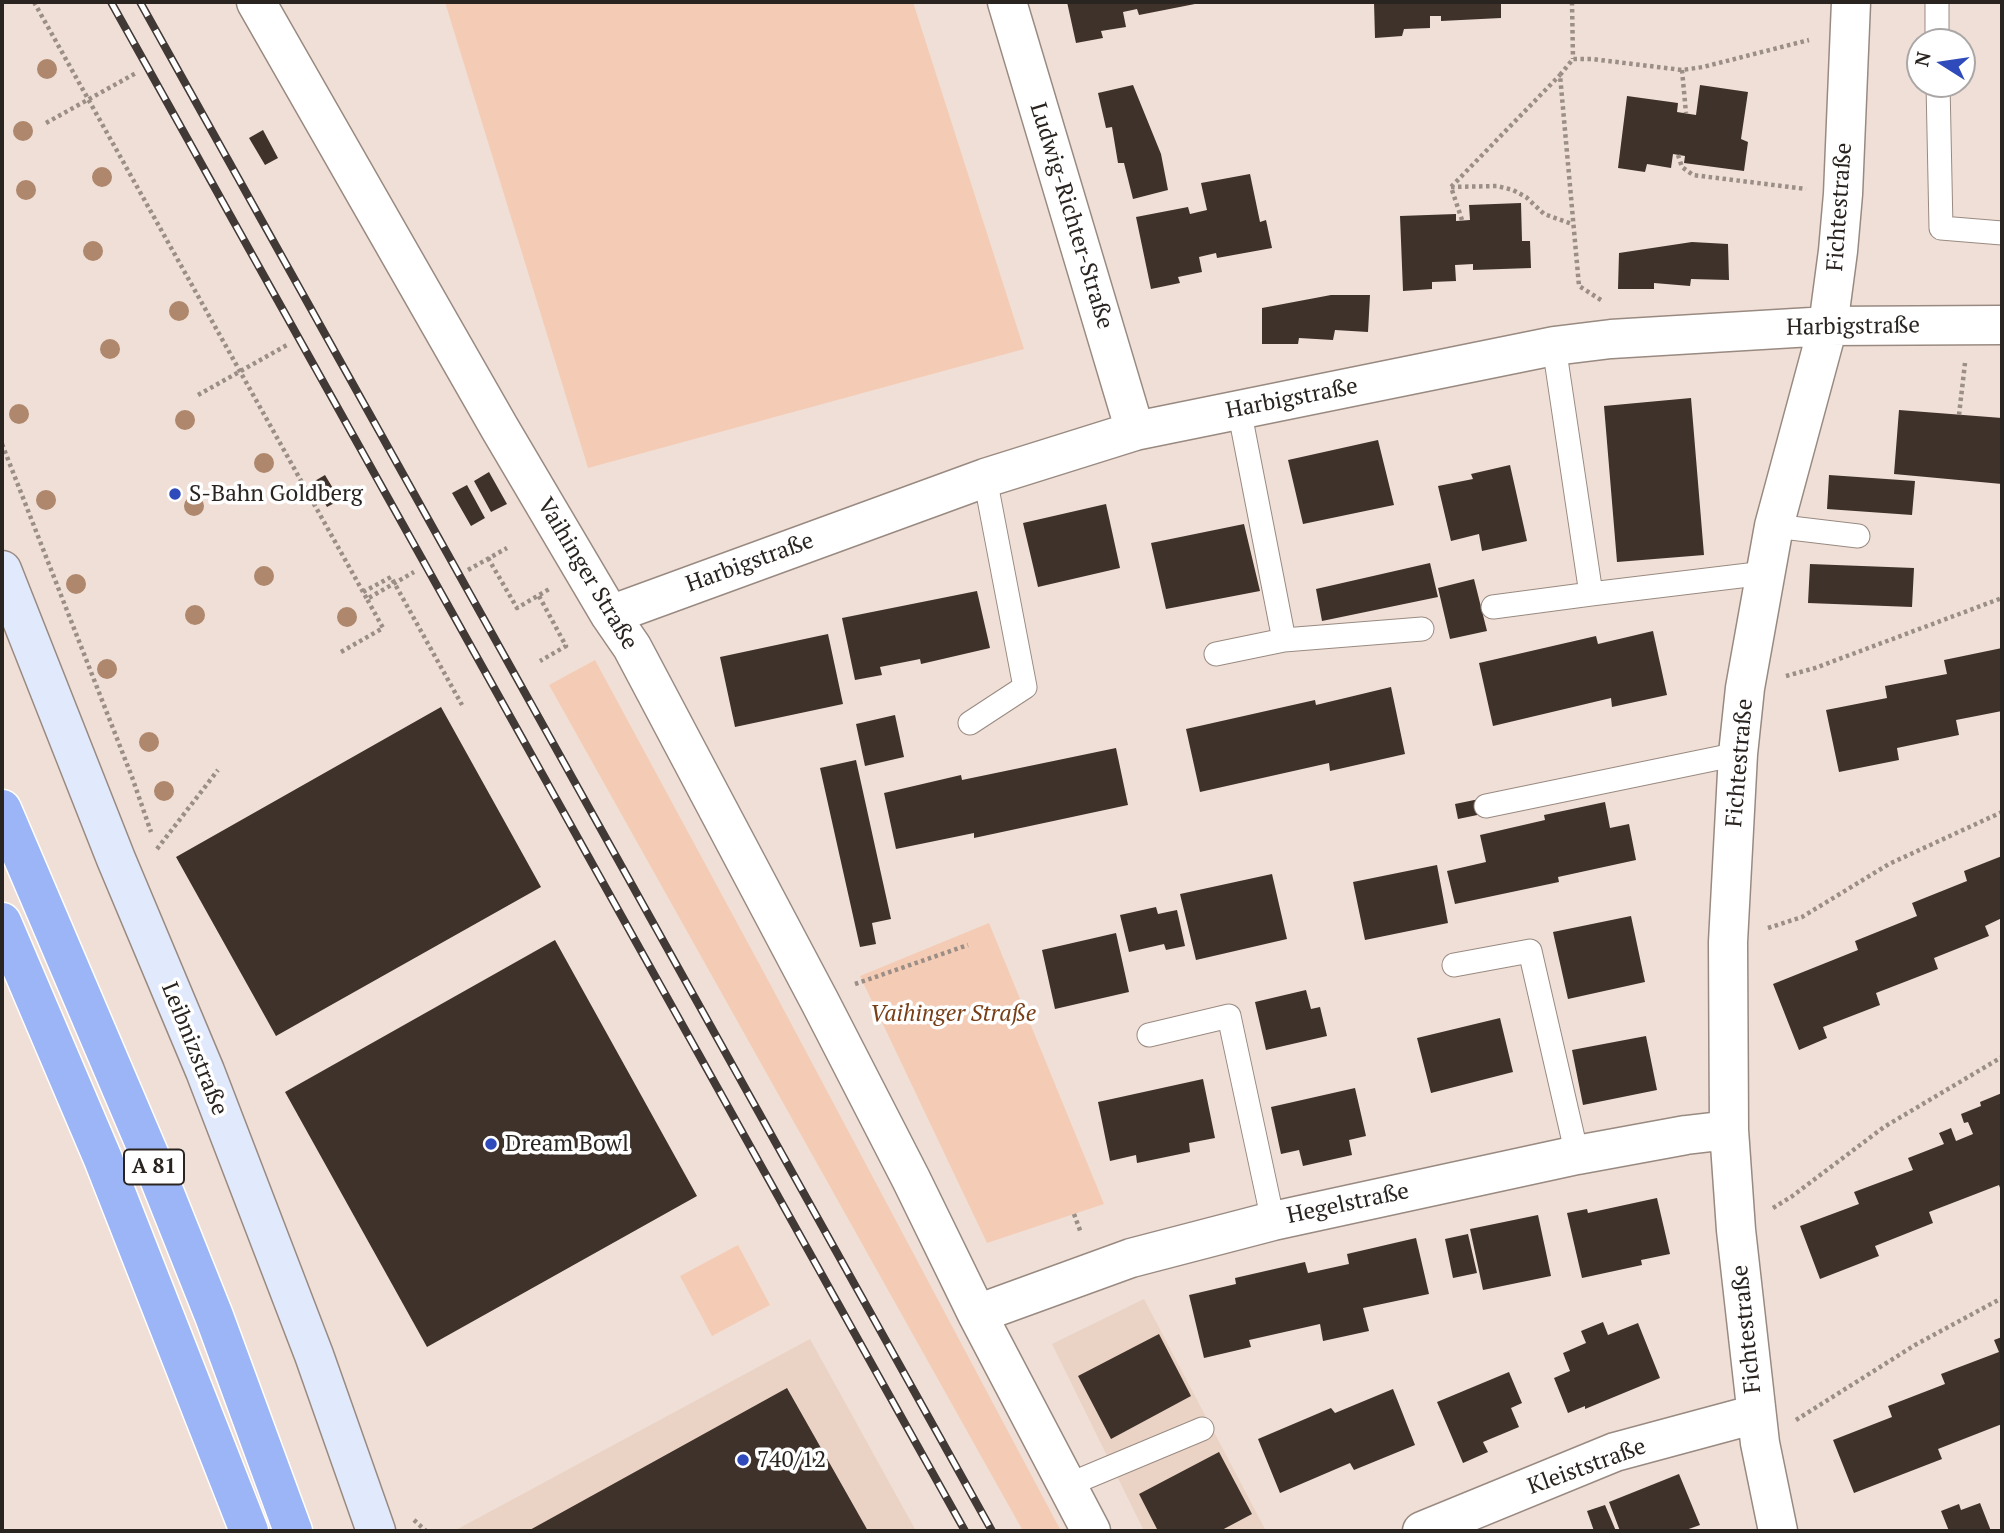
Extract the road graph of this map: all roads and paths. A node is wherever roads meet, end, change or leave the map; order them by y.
1 (34, 2) edge
2 (256, 2) edge
3 (1007, 2) edge
4 (1572, 2) edge
5 (1937, 2) edge
6 (1851, 16) edge
7 (1937, 28) edge
8 (1573, 59) junction
9 (1682, 69) junction
10 (136, 72) dead end
11 (1560, 75) junction
12 (1938, 98) edge
13 (88, 99) junction
14 (1685, 113) dead end
15 (46, 123) dead end
16 (1678, 155) dead end
17 (1451, 187) junction
18 (1843, 194) junction
19 (1462, 220) dead end
20 (1572, 224) junction
21 (2002, 233) edge
22 (1579, 286) dead end
23 (1985, 325) edge
24 (1828, 326) junction
25 (287, 345) dead end
26 (1554, 346) junction
27 (240, 372) junction
28 (198, 395) dead end
29 (1239, 409) junction
30 (1959, 415) dead end
31 (1135, 430) junction
32 (985, 478) junction
33 (325, 491) dead end
34 (311, 500) junction
35 (1774, 526) junction
36 (1858, 536) dead end
37 (507, 548) dead end
38 (488, 558) junction
39 (2, 570) edge
40 (468, 570) dead end
41 (414, 572) dead end
42 (1765, 572) junction
43 (394, 583) junction
44 (363, 592) junction
45 (1591, 594) junction
46 (2002, 598) edge
47 (367, 599) junction
48 (1493, 607) dead end
49 (610, 615) junction
50 (1422, 629) dead end
51 (1284, 640) junction
52 (341, 652) dead end
53 (1216, 654) dead end
54 (540, 661) dead end
55 (1815, 668) dead end
56 (462, 705) dead end
57 (970, 723) dead end
58 (1738, 754) junction
59 (218, 770) dead end
60 (1486, 806) dead end
61 (2, 809) edge
62 (2002, 812) edge
63 (157, 849) dead end
64 (1802, 917) dead end
65 (2, 922) edge
66 (968, 945) dead end
67 (1454, 965) dead end
68 (820, 1002) junction
69 (1149, 1035) dead end
70 (2002, 1057) edge
71 (1729, 1130) junction
72 (1577, 1155) junction
73 (1791, 1197) dead end
74 (1273, 1221) junction
75 (2002, 1298) edge
76 (977, 1314) junction
77 (1819, 1407) dead end
78 (1756, 1414) junction
79 (1202, 1429) dead end
80 (1068, 1485) junction
81 (249, 1531) edge
82 (293, 1531) edge
83 (376, 1531) edge
84 (1091, 1531) edge
85 (1422, 1531) edge
86 (1778, 1531) edge

1 - 13 path
2 - 49 street, Vaihinger Straße
3 - 31 street, Ludwig-Richter-Straße
4 - 8 path
5 - 7 lane
6 - 9 path
6 - 18 street, Fichtestraße
8 - 9 path
8 - 11 path
9 - 14 path
10 - 13 path
11 - 17 path
11 - 20 path
12 - 21 lane
13 - 15 path
13 - 27 path
16 - 18 path
17 - 19 path
17 - 20 path
18 - 24 street, Fichtestraße
20 - 22 path
23 - 24 street, Harbigstraße
23 - 30 path
24 - 26 street, Harbigstraße
24 - 35 street, Fichtestraße
25 - 27 path
26 - 29 street, Harbigstraße
26 - 45 lane
27 - 28 path
27 - 34 path
29 - 31 street, Harbigstraße
29 - 51 lane
31 - 32 street, Harbigstraße
32 - 49 street, Harbigstraße
32 - 57 lane
33 - 34 path
34 - 44 path
35 - 36 lane
35 - 42 street, Fichtestraße
37 - 38 path
38 - 40 path
38 - 54 path
39 - 83 street, Leibnizstraße
41 - 43 path
42 - 45 lane
42 - 58 street, Fichtestraße
43 - 44 path
43 - 47 path
43 - 56 path
44 - 47 path
45 - 48 lane
46 - 55 path
47 - 52 path
49 - 68 street, Vaihinger Straße
50 - 51 lane
51 - 53 lane
58 - 60 lane
58 - 71 street, Fichtestraße
59 - 63 path
61 - 82 highway, A 81
62 - 64 path
65 - 81 highway, A 81
66 - 68 path
67 - 72 lane
68 - 76 street, Vaihinger Straße
69 - 74 lane
70 - 73 path
71 - 72 street, Hegelstraße
71 - 78 street, Fichtestraße
72 - 74 street, Hegelstraße
74 - 76 street, Hegelstraße
75 - 77 path
76 - 80 street, Vaihinger Straße
78 - 85 street, Kleiststraße
78 - 86 street, Fichtestraße
79 - 80 lane
80 - 84 street, Vaihinger Straße

